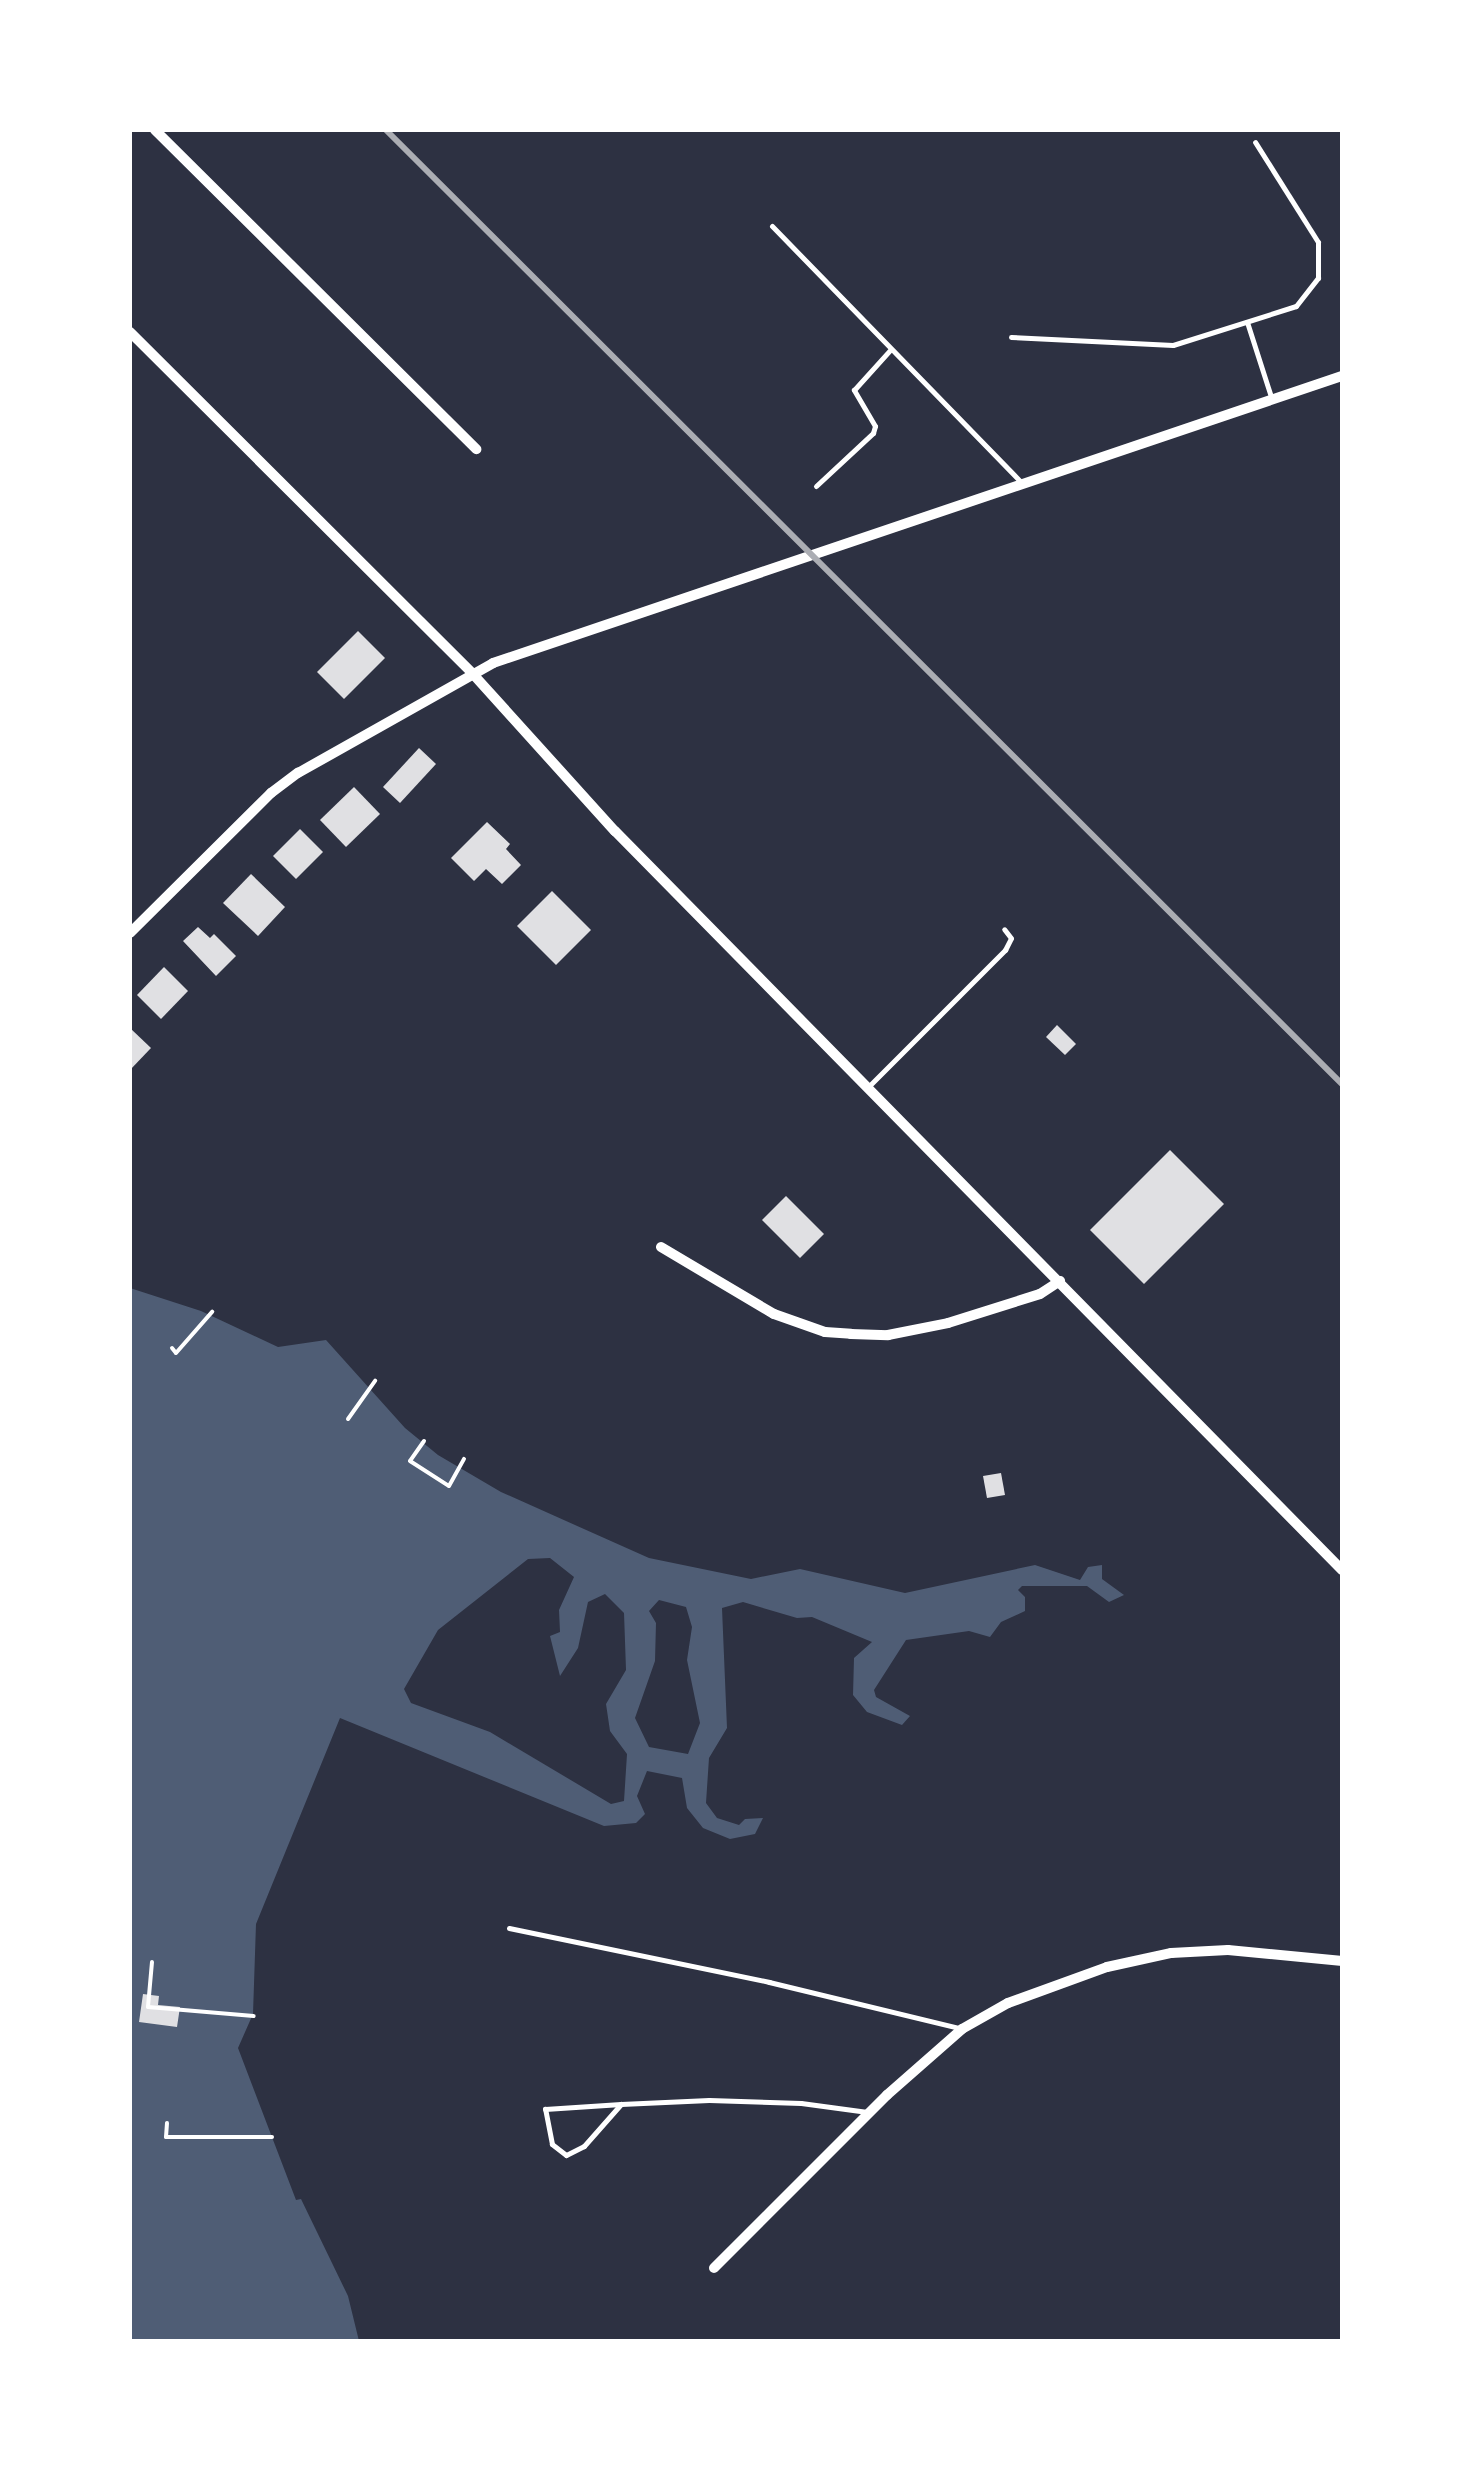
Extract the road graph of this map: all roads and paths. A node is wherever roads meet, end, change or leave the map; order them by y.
1 (156, 130) edge
2 (1255, 142) dead end
3 (772, 226) dead end
4 (1247, 322) junction
5 (130, 332) edge
6 (1011, 337) dead end
7 (892, 349) junction
8 (1342, 376) edge
9 (1272, 400) junction
10 (476, 448) dead end
11 (1022, 484) junction
12 (816, 486) dead end
13 (472, 673) junction
14 (1004, 930) dead end
15 (130, 933) edge
16 (868, 1087) junction
17 (662, 1247) dead end
18 (1060, 1281) junction
19 (212, 1312) dead end
20 (172, 1348) dead end
21 (376, 1381) dead end
22 (348, 1419) dead end
23 (424, 1440) dead end
24 (464, 1459) dead end
25 (1342, 1570) edge
26 (509, 1928) dead end
27 (1342, 1961) edge
28 (152, 1962) dead end
29 (254, 2016) dead end
30 (962, 2029) junction
31 (621, 2104) junction
32 (870, 2112) junction
33 (167, 2123) dead end
34 (272, 2137) dead end
35 (714, 2268) dead end

1 - 10 street
2 - 4 lane
3 - 7 lane
4 - 6 lane
4 - 9 lane
5 - 13 street
7 - 11 lane
7 - 12 lane
8 - 9 street
9 - 11 street
11 - 13 street
13 - 15 street
13 - 16 street
14 - 16 lane
16 - 18 street
17 - 18 street
18 - 25 street
19 - 20 path
21 - 22 path
23 - 24 path
26 - 30 lane
27 - 30 street
28 - 29 path
30 - 32 street
31 - 31 lane
31 - 32 lane
32 - 35 street
33 - 34 path

